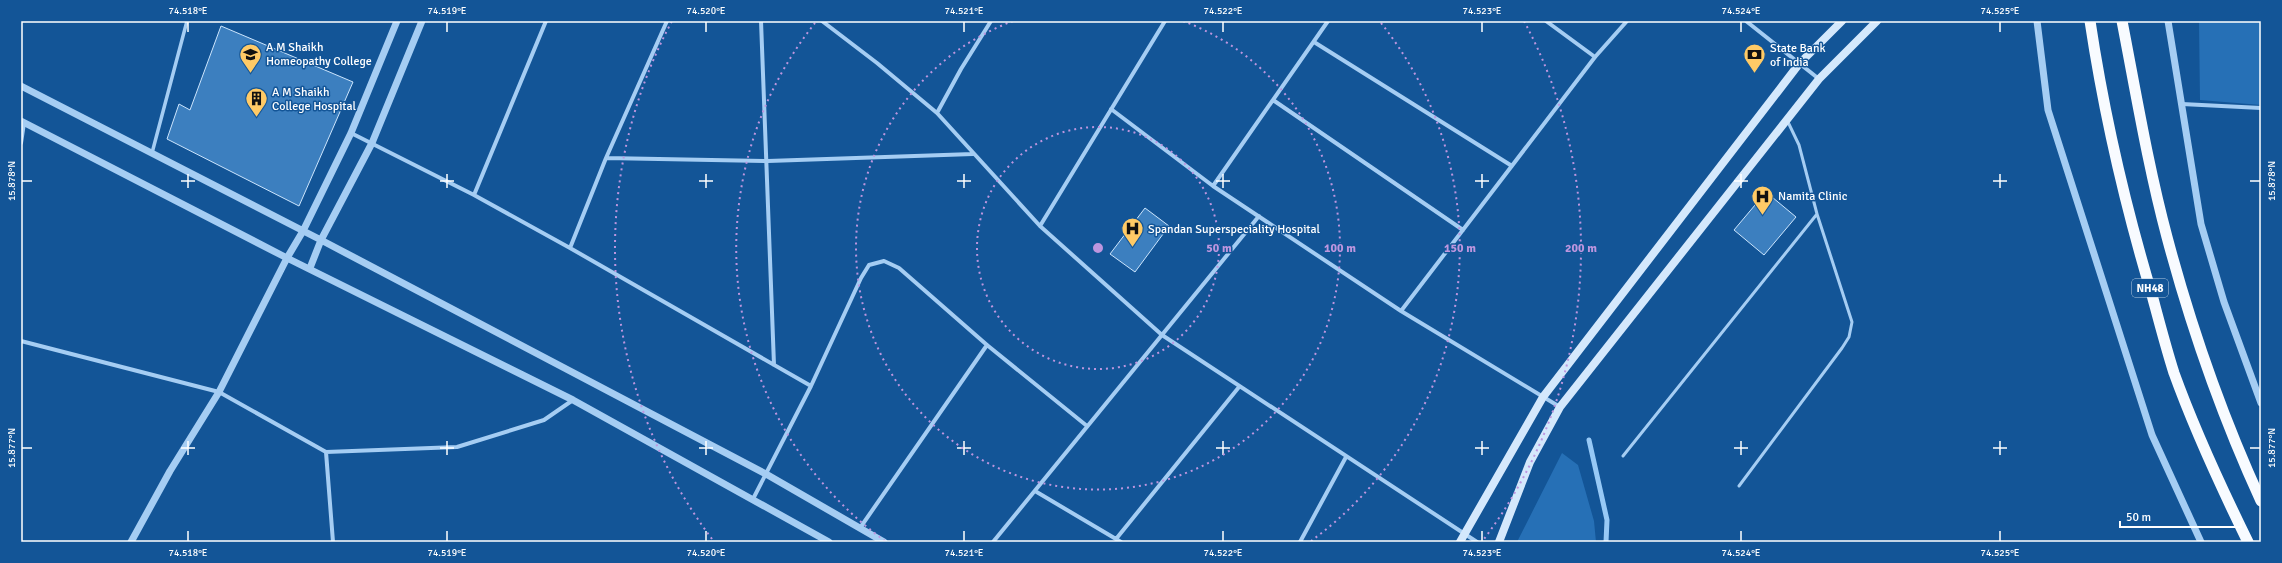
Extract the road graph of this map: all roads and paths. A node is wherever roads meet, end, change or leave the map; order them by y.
1 (187, 21) edge
2 (397, 21) edge
3 (422, 21) edge
4 (546, 21) edge
5 (667, 21) edge
6 (761, 21) edge
7 (822, 21) edge
8 (991, 21) edge
9 (1165, 21) edge
10 (1328, 21) edge
11 (1546, 21) edge
12 (1627, 21) edge
13 (1746, 21) edge
14 (1842, 21) edge
15 (1877, 21) edge
16 (2037, 21) edge
17 (2122, 21) edge
18 (2168, 21) edge
19 (2090, 22) edge
20 (1314, 42) junction
21 (1595, 57) junction
22 (1799, 64) junction
23 (1819, 79) junction
24 (21, 86) edge
25 (1273, 100) junction
26 (2182, 104) junction
27 (2261, 108) edge
28 (1111, 109) junction
29 (937, 113) junction
30 (1787, 120) junction
31 (22, 122) edge
32 (351, 132) junction
33 (21, 143) edge
34 (372, 143) junction
35 (151, 154) junction
36 (974, 154) junction
37 (606, 158) junction
38 (768, 161) junction
39 (1512, 166) junction
40 (1213, 186) junction
41 (474, 195) junction
42 (1817, 214) junction
43 (1259, 216) junction
44 (1040, 226) junction
45 (1463, 230) junction
46 (303, 231) junction
47 (321, 240) junction
48 (570, 248) junction
49 (287, 258) junction
50 (310, 268) junction
51 (1401, 311) junction
52 (1162, 335) junction
53 (21, 341) edge
54 (987, 345) junction
55 (774, 365) junction
56 (811, 386) junction
57 (1239, 387) junction
58 (218, 392) junction
59 (1543, 397) junction
60 (573, 400) junction
61 (2261, 403) edge
62 (1560, 407) junction
63 (1087, 426) junction
64 (326, 452) junction
65 (1622, 456) dead end
66 (1346, 457) junction
67 (766, 474) junction
68 (1739, 486) dead end
69 (1035, 491) junction
70 (753, 499) junction
71 (2261, 501) edge
72 (860, 529) junction
73 (1464, 534) junction
74 (1116, 539) junction
75 (131, 542) edge
76 (333, 542) edge
77 (828, 542) edge
78 (884, 542) edge
79 (993, 542) edge
80 (1121, 542) edge
81 (1300, 542) edge
82 (1460, 542) edge
83 (1478, 542) edge
84 (1499, 542) edge
85 (2202, 542) edge
86 (2248, 542) edge

1 - 35 street
2 - 32 street
3 - 34 street
4 - 41 street
5 - 37 street
6 - 38 street
7 - 29 street
8 - 29 street
9 - 28 street
10 - 20 street
11 - 21 street
12 - 21 street
13 - 22 street
14 - 22 main road
15 - 23 main road
16 - 85 street
17 - 71 highway, NH48
18 - 26 street
19 - 86 highway, NH48
20 - 25 street
20 - 39 street
21 - 39 street
22 - 23 street
22 - 59 main road
23 - 30 main road
24 - 35 street
25 - 40 street
25 - 45 street
26 - 27 street
26 - 61 street
28 - 40 street
28 - 44 street
29 - 36 street
30 - 42 lane
30 - 62 main road
31 - 33 street
31 - 49 street
32 - 34 street
32 - 46 street
34 - 41 street
34 - 47 street
35 - 46 street
36 - 38 street
36 - 44 street
37 - 38 street
37 - 48 street
38 - 55 street
39 - 45 street
40 - 43 street
41 - 48 street
42 - 65 lane
42 - 68 lane
43 - 51 street
43 - 52 street
44 - 52 street
45 - 51 street
46 - 47 street
46 - 49 street
47 - 50 street
47 - 67 street
48 - 55 street
49 - 50 street
49 - 58 street
50 - 60 street
51 - 59 street
52 - 57 street
52 - 63 street
53 - 58 street
54 - 56 street
54 - 63 street
54 - 72 street
55 - 56 street
56 - 67 street
57 - 66 street
57 - 74 street
58 - 64 street
58 - 75 street
59 - 62 street
59 - 73 main road
60 - 64 street
60 - 70 street
62 - 84 main road
63 - 69 street
64 - 76 street
66 - 73 street
66 - 81 street
67 - 70 street
67 - 72 street
69 - 74 street
69 - 79 street
70 - 77 street
72 - 78 street
73 - 82 main road
73 - 83 street
74 - 80 street

